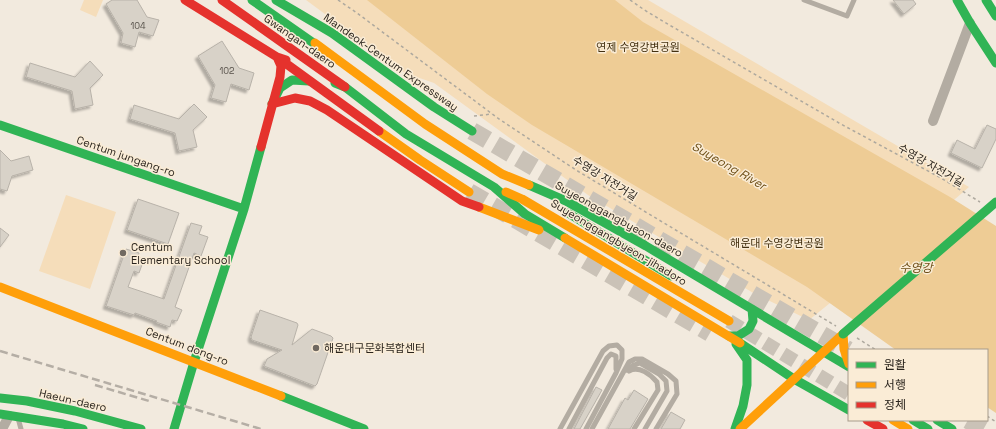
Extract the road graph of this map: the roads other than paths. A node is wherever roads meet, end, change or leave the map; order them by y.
1 (185, 0) edge
2 (222, 0) edge
3 (252, 0) edge
4 (268, 0) edge
5 (276, 0) edge
6 (804, 0) edge
7 (854, 0) edge
8 (957, 0) edge
9 (986, 0) edge
10 (996, 16) edge
11 (970, 23) junction
12 (322, 49) junction
13 (277, 57) junction
14 (996, 64) edge
15 (309, 81) junction
16 (345, 87) junction
17 (272, 104) junction
18 (933, 121) dead end
19 (0, 125) edge
20 (472, 131) tunnel mouth
21 (502, 174) junction
22 (494, 187) junction
23 (469, 192) tunnel mouth
24 (996, 202) edge
25 (244, 209) junction
26 (571, 241) junction
27 (679, 281) dead end
28 (0, 287) edge
29 (720, 305) dead end
30 (752, 309) junction
31 (843, 334) junction
32 (731, 338) junction
33 (823, 352) junction
34 (194, 362) junction
35 (848, 362) edge
36 (848, 366) edge
37 (616, 374) junction
38 (622, 375) junction
39 (794, 378) junction
40 (0, 398) edge
41 (848, 409) edge
42 (9, 416) edge
43 (869, 421) edge
44 (895, 421) edge
45 (915, 421) edge
46 (939, 421) edge
47 (111, 425) edge
48 (2, 429) edge
49 (21, 429) edge
50 (83, 429) edge
51 (120, 429) edge
52 (141, 429) edge
53 (174, 429) edge
54 (364, 429) edge
55 (560, 429) edge
56 (569, 429) edge
57 (586, 429) edge
58 (592, 429) edge
59 (634, 429) edge
60 (645, 429) edge
61 (656, 429) edge
62 (735, 429) edge
63 (740, 429) edge
64 (883, 429) edge
65 (908, 429) edge
66 (928, 429) edge
67 (952, 429) edge

1 - 13 main road
2 - 16 main road, Gwangan-daero
3 - 12 main road, Gwangan-daero
4 - 12 main road, Suyeonggangbyeon-daero
5 - 20 main road, Mandeok-Centum Expressway
6 - 7 lane
8 - 11 main road
9 - 10 main road
11 - 14 main road
11 - 18 street
12 - 21 main road, Suyeonggangbyeon-daero
13 - 15 main road
13 - 16 main road
13 - 17 main road
15 - 17 main road
15 - 23 main road
16 - 22 main road
17 - 25 main road
17 - 26 main road
19 - 25 main road, Centum jungang-ro
21 - 27 main road, Suyeonggangbyeon-jihadoro
21 - 30 main road, Suyeonggangbyeon-daero
22 - 26 main road
22 - 29 main road, Suyeonggangbyeon-jihadoro
24 - 31 main road, bridge
25 - 34 main road
26 - 32 main road
28 - 34 main road, Centum dong-ro
30 - 32 main road
30 - 33 main road, Suyeonggangbyeon-daero
31 - 33 main road
31 - 35 main road
32 - 39 main road
32 - 62 main road
33 - 36 main road, Suyeonggangbyeon-daero
33 - 39 main road
34 - 53 main road
34 - 54 main road, Centum dong-ro
37 - 55 lane
37 - 56 lane
37 - 57 lane
38 - 58 lane
38 - 59 lane
38 - 60 lane
38 - 61 lane
39 - 41 main road
39 - 63 main road
40 - 47 main road, Haeun-daero
42 - 48 street
42 - 49 lane
42 - 50 main road
43 - 64 main road
44 - 65 main road
45 - 66 main road
46 - 67 main road
47 - 51 lane
47 - 52 main road, Haeun-daero

